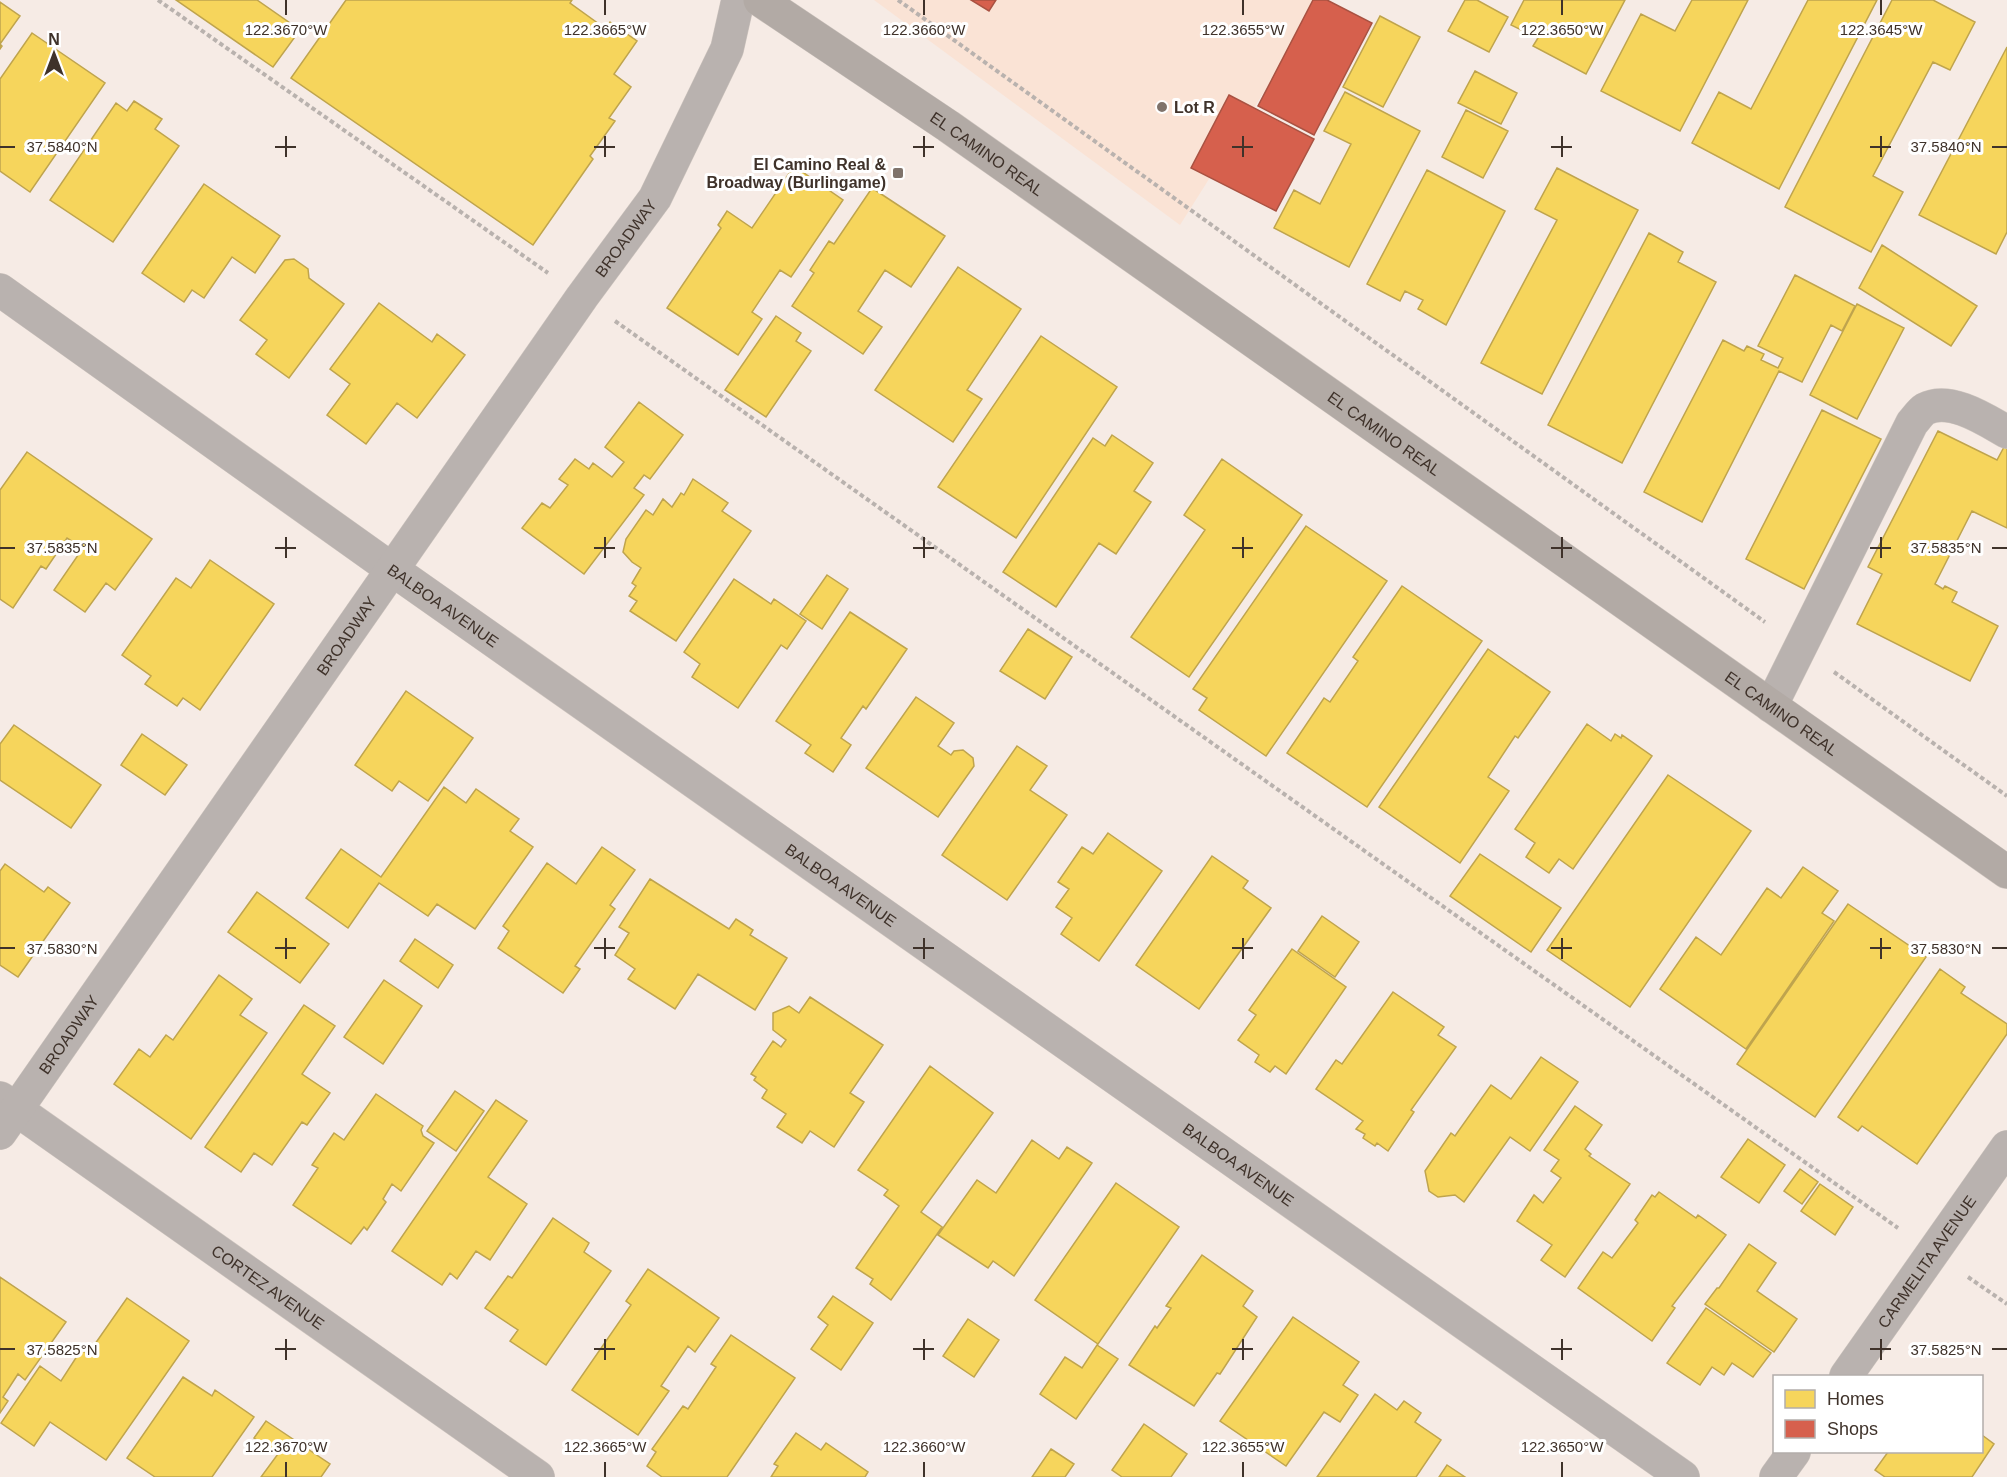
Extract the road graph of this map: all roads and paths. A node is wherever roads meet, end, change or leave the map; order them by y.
1 (158, 0) edge
2 (738, 0) edge
3 (760, 0) edge
4 (898, 0) edge
5 (0, 290) edge
6 (582, 297) junction
7 (2007, 432) edge
8 (393, 570) junction
9 (1800, 648) junction
10 (1770, 706) junction
11 (2007, 796) edge
12 (2007, 872) edge
13 (5, 1114) edge
14 (2007, 1148) edge
15 (1933, 1252) junction
16 (2007, 1304) edge
17 (1847, 1375) edge
18 (1793, 1453) edge
19 (538, 1477) edge
20 (1683, 1477) edge
21 (1776, 1477) edge

1 - 6 path
2 - 6 street, BROADWAY
3 - 10 main road, EL CAMINO REAL
4 - 9 path
5 - 8 street, BALBOA AVENUE
6 - 8 street, BROADWAY
6 - 15 path
7 - 9 street
8 - 13 street, BROADWAY
8 - 20 street, BALBOA AVENUE
9 - 10 street
9 - 11 path
10 - 12 main road, EL CAMINO REAL
13 - 19 street, CORTEZ AVENUE
14 - 15 street, CARMELITA AVENUE
15 - 16 path
15 - 17 street, CARMELITA AVENUE
18 - 21 street

